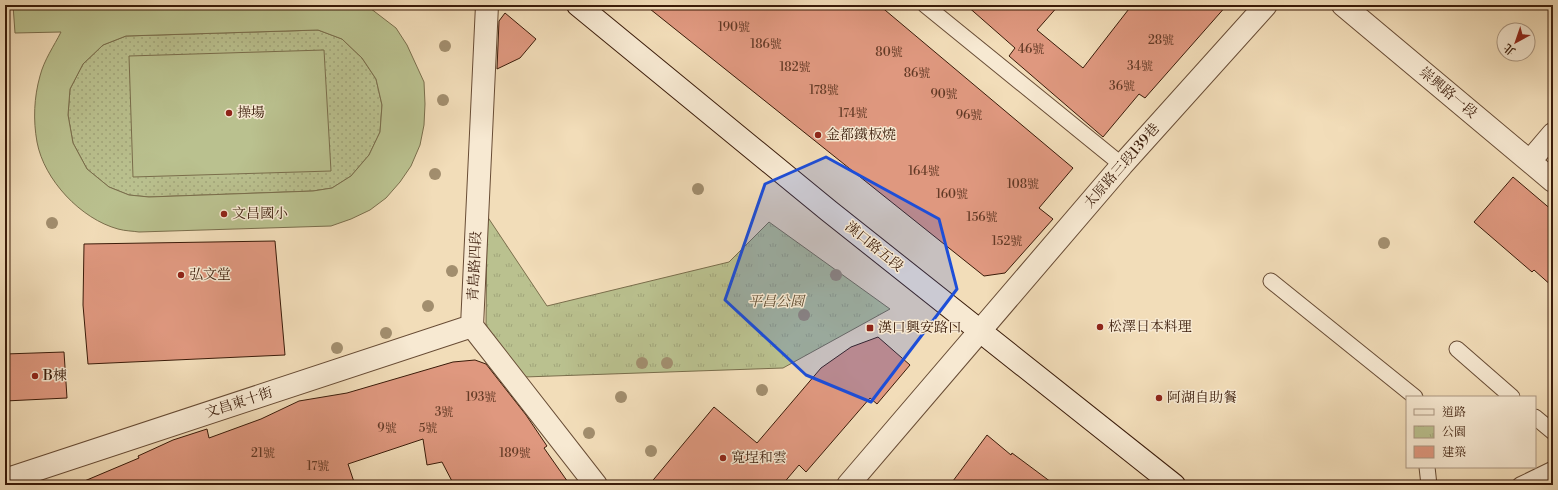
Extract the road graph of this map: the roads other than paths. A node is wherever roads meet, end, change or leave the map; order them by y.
1 (487, 5) edge
2 (578, 5) edge
3 (925, 5) edge
4 (1266, 5) edge
5 (1343, 5) edge
6 (1553, 134) edge
7 (1530, 160) junction
8 (1122, 166) junction
9 (1553, 182) edge
10 (1271, 281) dead end
11 (472, 326) junction
12 (980, 330) junction
13 (1458, 349) dead end
14 (1414, 396) edge
15 (1511, 396) edge
16 (1536, 418) edge
17 (1553, 432) edge
18 (1427, 468) edge
19 (1553, 469) edge
20 (5, 478) edge
21 (596, 485) edge
22 (848, 485) edge
23 (1174, 485) edge
24 (1429, 485) edge
25 (1520, 485) edge

1 - 11 street, 青島路四段
2 - 12 street, 漢口路五段
3 - 8 lane
4 - 8 street, 太原路三段139巷
5 - 7 street, 崇興路一段
6 - 7 street
7 - 9 street, 崇興路一段
8 - 12 street, 太原路三段139巷
10 - 14 lane
11 - 20 street, 文昌東十街
11 - 21 street
12 - 22 street, 太原路三段139巷
12 - 23 street, 漢口路五段
13 - 15 lane
16 - 17 lane
18 - 24 lane
19 - 25 lane

